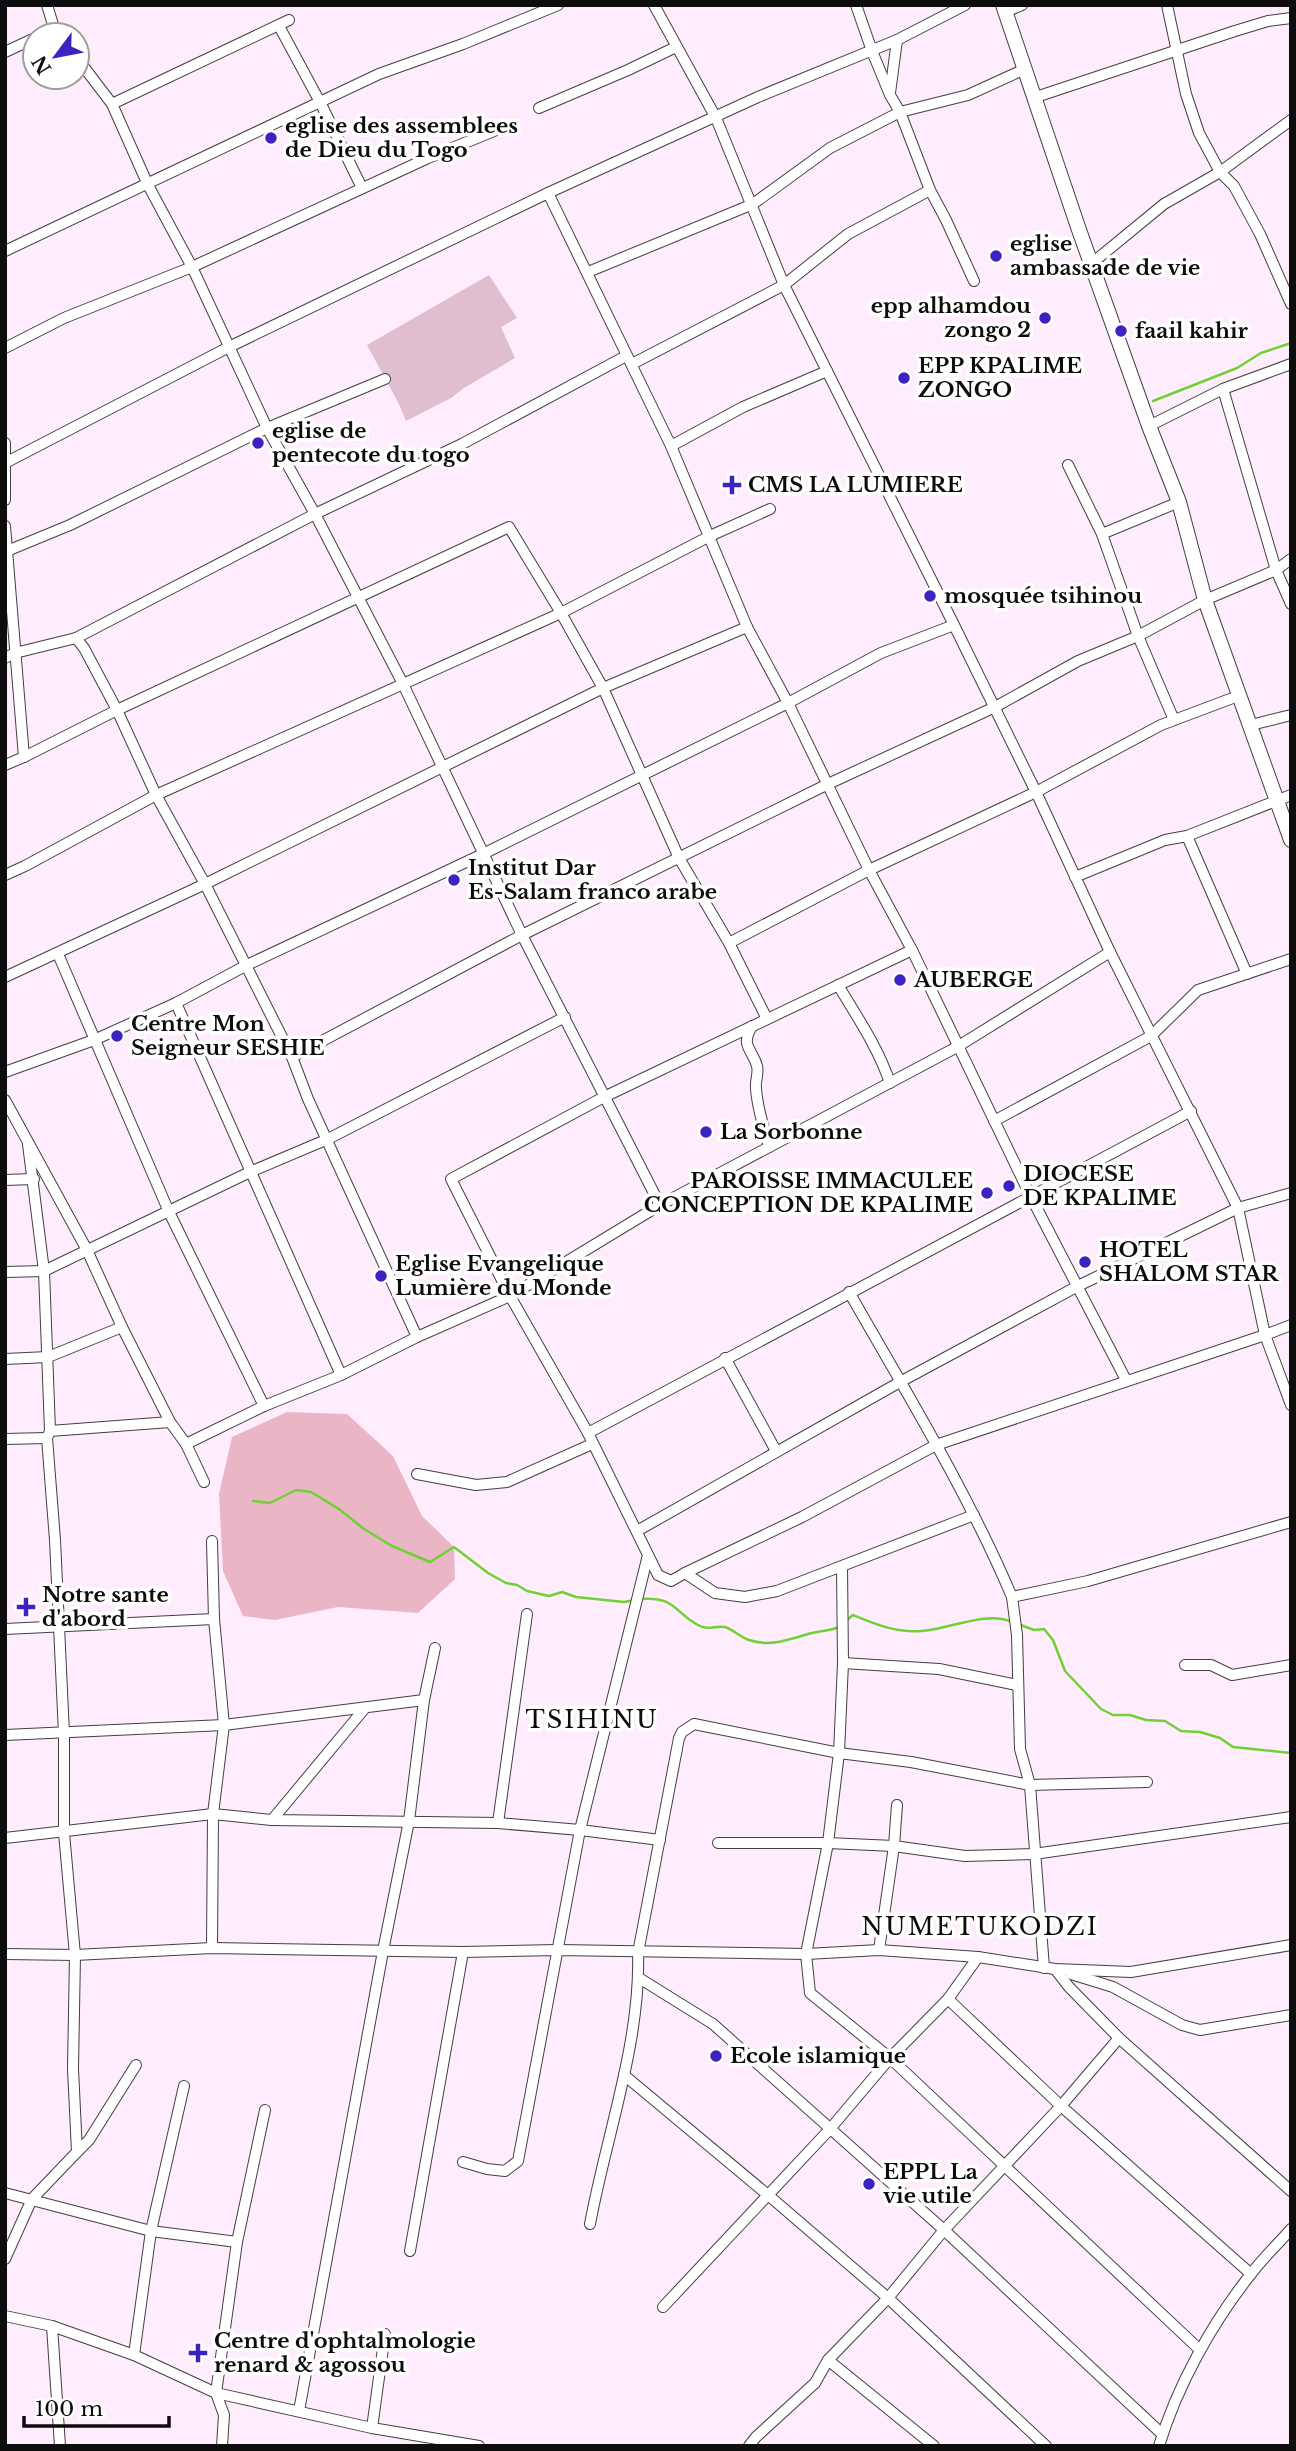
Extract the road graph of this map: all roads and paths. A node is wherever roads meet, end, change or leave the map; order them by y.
1 (558, 5) edge
2 (856, 5) edge
3 (965, 5) edge
4 (1022, 5) edge
5 (1167, 5) edge
6 (655, 6) edge
7 (1004, 9) edge
8 (1291, 18) edge
9 (897, 40) junction
10 (21, 45) edge
11 (676, 47) junction
12 (872, 51) junction
13 (5, 52) edge
14 (1177, 52) junction
15 (1025, 69) junction
16 (91, 76) edge
17 (890, 95) junction
18 (1033, 98) junction
19 (112, 104) junction
20 (321, 104) junction
21 (539, 108) dead end
22 (900, 112) junction
23 (716, 118) junction
24 (1291, 120) edge
25 (506, 126) dead end
26 (1220, 172) junction
27 (148, 185) junction
28 (362, 188) junction
29 (930, 190) junction
30 (548, 193) junction
31 (752, 204) junction
32 (5, 251) edge
33 (1091, 264) junction
34 (192, 267) junction
35 (588, 272) junction
36 (974, 281) dead end
37 (784, 285) junction
38 (1291, 304) edge
39 (229, 347) junction
40 (5, 348) edge
41 (629, 360) junction
42 (1291, 364) edge
43 (827, 371) junction
44 (385, 379) dead end
45 (1223, 389) junction
46 (1149, 426) junction
47 (267, 428) junction
48 (5, 443) edge
49 (671, 446) junction
50 (6, 463) edge
51 (1068, 465) dead end
52 (5, 500) edge
53 (1179, 502) junction
54 (771, 509) dead end
55 (315, 514) junction
56 (5, 526) edge
57 (1102, 534) junction
58 (710, 536) junction
59 (7, 559) edge
60 (1291, 559) edge
61 (1276, 570) junction
62 (359, 598) junction
63 (1205, 600) junction
64 (1291, 604) edge
65 (561, 612) junction
66 (954, 625) junction
67 (747, 627) junction
68 (1138, 636) junction
69 (76, 638) junction
70 (10, 655) edge
71 (403, 684) junction
72 (603, 688) junction
73 (1238, 696) junction
74 (788, 703) junction
75 (995, 707) junction
76 (117, 710) junction
77 (1291, 715) edge
78 (1174, 720) junction
79 (1251, 725) junction
80 (24, 757) junction
81 (5, 765) edge
82 (443, 766) junction
83 (641, 774) junction
84 (828, 784) junction
85 (1036, 792) junction
86 (156, 795) junction
87 (1291, 795) edge
88 (1275, 801) junction
89 (1187, 836) junction
90 (1291, 840) edge
91 (483, 854) junction
92 (679, 858) junction
93 (869, 870) junction
94 (5, 875) edge
95 (1075, 877) junction
96 (205, 884) junction
97 (522, 935) junction
98 (729, 943) junction
99 (912, 950) junction
100 (1110, 952) junction
101 (58, 954) junction
102 (1291, 959) edge
103 (247, 965) junction
104 (1247, 974) junction
105 (5, 977) edge
106 (838, 985) junction
107 (176, 1003) junction
108 (565, 1017) junction
109 (767, 1019) junction
110 (752, 1026) junction
111 (1151, 1036) junction
112 (94, 1040) junction
113 (957, 1046) junction
114 (292, 1057) junction
115 (5, 1072) edge
116 (890, 1083) junction
117 (604, 1097) junction
118 (5, 1100) edge
119 (1191, 1111) junction
120 (994, 1121) junction
121 (328, 1139) junction
122 (28, 1144) junction
123 (769, 1147) junction
124 (250, 1172) junction
125 (34, 1179) junction
126 (5, 1180) edge
127 (1291, 1193) edge
128 (1031, 1197) junction
129 (660, 1205) junction
130 (1238, 1208) junction
131 (169, 1212) junction
132 (87, 1250) junction
133 (44, 1271) junction
134 (5, 1272) edge
135 (1078, 1286) junction
136 (849, 1292) junction
137 (510, 1296) junction
138 (1291, 1325) edge
139 (122, 1327) junction
140 (1265, 1335) junction
141 (417, 1337) junction
142 (48, 1357) junction
143 (5, 1359) edge
144 (725, 1359) junction
145 (341, 1375) junction
146 (1126, 1380) junction
147 (900, 1382) junction
148 (1291, 1405) edge
149 (264, 1406) junction
150 (170, 1422) junction
151 (587, 1433) junction
152 (48, 1434) junction
153 (5, 1438) edge
154 (186, 1444) junction
155 (592, 1444) junction
156 (936, 1445) junction
157 (776, 1451) junction
158 (417, 1474) dead end
159 (204, 1482) dead end
160 (974, 1515) junction
161 (1291, 1522) edge
162 (637, 1531) junction
163 (212, 1541) dead end
164 (648, 1555) junction
165 (842, 1567) junction
166 (685, 1573) junction
167 (1012, 1597) junction
168 (527, 1614) dead end
169 (214, 1619) junction
170 (58, 1627) junction
171 (5, 1629) edge
172 (435, 1648) dead end
173 (843, 1663) junction
174 (1185, 1665) dead end
175 (1291, 1665) edge
176 (1017, 1685) junction
177 (424, 1700) junction
178 (365, 1708) junction
179 (224, 1725) junction
180 (64, 1734) junction
181 (5, 1735) edge
182 (839, 1752) junction
183 (1147, 1782) dead end
184 (1030, 1785) junction
185 (897, 1805) dead end
186 (213, 1814) junction
187 (1291, 1817) edge
188 (272, 1820) junction
189 (409, 1821) junction
190 (498, 1823) junction
191 (580, 1830) junction
192 (64, 1833) junction
193 (5, 1838) edge
194 (660, 1840) junction
195 (718, 1843) dead end
196 (828, 1843) junction
197 (894, 1846) junction
198 (1034, 1854) junction
199 (1291, 1945) edge
200 (212, 1948) junction
201 (558, 1950) junction
202 (880, 1950) junction
203 (383, 1951) junction
204 (463, 1952) junction
205 (638, 1953) junction
206 (5, 1954) edge
207 (806, 1954) junction
208 (75, 1955) junction
209 (978, 1957) junction
210 (1049, 1968) junction
211 (639, 1978) junction
212 (948, 1998) junction
213 (1291, 2015) edge
214 (1119, 2038) junction
215 (890, 2058) junction
216 (136, 2065) dead end
217 (624, 2075) junction
218 (184, 2086) dead end
219 (1061, 2106) junction
220 (265, 2110) dead end
221 (830, 2129) junction
222 (78, 2151) junction
223 (463, 2162) dead end
224 (1003, 2165) junction
225 (1291, 2190) edge
226 (5, 2193) edge
227 (768, 2195) junction
228 (32, 2199) junction
229 (590, 2224) dead end
230 (1291, 2229) edge
231 (944, 2230) junction
232 (151, 2231) junction
233 (237, 2242) junction
234 (410, 2251) dead end
235 (5, 2259) edge
236 (1251, 2274) junction
237 (888, 2298) junction
238 (663, 2307) dead end
239 (5, 2316) edge
240 (52, 2326) junction
241 (385, 2334) dead end
242 (1200, 2350) junction
243 (134, 2356) junction
244 (828, 2360) junction
245 (216, 2393) junction
246 (299, 2412) junction
247 (372, 2428) junction
248 (1162, 2434) junction
249 (60, 2446) edge
250 (222, 2446) edge
251 (479, 2446) edge
252 (749, 2446) edge
253 (934, 2446) edge
254 (1046, 2446) edge
255 (1158, 2446) edge

1 - 20 street
2 - 12 street
3 - 9 street
4 - 7 street
5 - 14 street
6 - 11 street
7 - 15 street
8 - 14 street
9 - 12 street
9 - 17 street
10 - 13 street
11 - 21 street
11 - 23 street
12 - 17 street
12 - 23 street
14 - 18 street
14 - 26 street
15 - 18 street
15 - 22 street
16 - 19 street
17 - 22 street
18 - 33 street
19 - 20 street
19 - 27 street
20 - 27 street
20 - 28 street
22 - 29 street
22 - 31 street
23 - 30 street
23 - 31 street
24 - 26 street
25 - 28 street
26 - 33 street
26 - 38 street
27 - 32 street
27 - 34 street
28 - 34 street
29 - 36 street
29 - 37 street
30 - 35 street
30 - 39 street
31 - 35 street
31 - 37 street
33 - 46 street
34 - 39 street
34 - 40 street
35 - 41 street
37 - 41 street
37 - 43 street
39 - 47 street
39 - 50 street
41 - 49 street
41 - 55 street
42 - 45 street
43 - 49 street
43 - 66 street
44 - 47 street
45 - 46 street
45 - 61 street
46 - 53 street
47 - 55 street
47 - 59 street
48 - 50 street
49 - 58 street
50 - 52 street
51 - 57 street
53 - 57 street
53 - 63 street
54 - 58 street
55 - 62 street
55 - 69 street
56 - 59 street
57 - 68 street
58 - 65 street
58 - 67 street
59 - 70 street
60 - 61 street
61 - 63 street
61 - 64 street
62 - 65 street
62 - 71 street
62 - 76 street
63 - 68 street
63 - 73 street
65 - 71 street
65 - 72 street
66 - 74 street
66 - 75 street
67 - 72 street
67 - 74 street
68 - 75 street
68 - 78 street
69 - 70 street
69 - 76 street
70 - 80 street
71 - 82 street
71 - 86 street
72 - 82 street
72 - 83 street
73 - 78 street
73 - 79 street
74 - 83 street
74 - 84 street
75 - 84 street
75 - 85 street
76 - 80 street
76 - 86 street
77 - 79 street
78 - 85 street
79 - 88 street
80 - 81 street
82 - 91 street
82 - 96 street
83 - 91 street
83 - 92 street
84 - 92 street
84 - 93 street
85 - 93 street
85 - 95 street
86 - 94 street
86 - 96 street
87 - 88 street
88 - 89 street
88 - 90 street
89 - 95 street
89 - 104 street
91 - 97 street
91 - 103 street
92 - 97 street
92 - 98 street
93 - 98 street
93 - 99 street
95 - 100 street
96 - 101 street
96 - 103 street
97 - 108 street
97 - 114 street
98 - 109 street
99 - 106 street
99 - 113 street
100 - 111 street
100 - 113 street
101 - 105 street
101 - 112 street
102 - 104 street
103 - 107 street
103 - 114 street
104 - 111 street
106 - 109 street
106 - 116 street
107 - 112 street
107 - 124 street
108 - 117 street
108 - 121 street
109 - 110 street
110 - 117 street
110 - 123 street
111 - 119 street
111 - 120 street
112 - 115 street
112 - 131 street
113 - 116 street
113 - 120 street
114 - 121 street
116 - 123 street
117 - 129 street
117 - 137 street
118 - 122 street
119 - 128 street
119 - 130 street
120 - 128 street
121 - 124 street
121 - 141 street
122 - 125 street
122 - 132 street
123 - 129 street
124 - 131 street
124 - 145 street
125 - 126 street
125 - 133 street
127 - 130 street
128 - 135 street
128 - 136 street
129 - 137 street
130 - 135 street
130 - 140 street
131 - 132 street
131 - 149 street
132 - 133 street
132 - 139 street
133 - 134 street
133 - 142 street
135 - 146 street
135 - 147 street
136 - 144 street
136 - 147 street
137 - 141 street
137 - 151 street
138 - 140 street
139 - 142 street
139 - 150 street
140 - 146 street
140 - 148 street
141 - 145 street
142 - 143 street
142 - 152 street
144 - 151 street
144 - 157 street
145 - 149 street
146 - 156 street
147 - 156 street
147 - 157 street
149 - 154 street
150 - 152 street
150 - 154 street
151 - 155 street
152 - 153 street
152 - 170 street
154 - 159 street
155 - 158 street
155 - 162 street
156 - 160 street
156 - 166 street
157 - 162 street
160 - 165 street
160 - 167 street
161 - 167 street
162 - 164 street
163 - 169 street
164 - 166 street
164 - 191 street
165 - 166 street
165 - 173 street
167 - 176 street
168 - 190 street
169 - 170 street
169 - 179 street
170 - 171 street
170 - 180 street
172 - 177 street
173 - 176 street
173 - 182 street
174 - 175 street
176 - 184 street
177 - 178 street
177 - 189 street
178 - 179 street
178 - 188 street
179 - 180 street
179 - 186 street
180 - 181 street
180 - 192 street
182 - 184 street
182 - 194 street
182 - 196 street
183 - 184 street
184 - 198 street
185 - 197 street
186 - 188 street
186 - 192 street
186 - 200 street
187 - 198 street
188 - 189 street
189 - 190 street
189 - 203 street
190 - 191 street
191 - 194 street
191 - 201 street
192 - 193 street
192 - 208 street
194 - 205 street
195 - 196 street
196 - 197 street
196 - 207 street
197 - 198 street
197 - 202 street
198 - 210 street
199 - 210 street
200 - 203 street
200 - 208 street
201 - 204 street
201 - 205 street
201 - 223 street
202 - 207 street
202 - 209 street
203 - 204 street
203 - 246 street
204 - 234 street
205 - 207 street
205 - 211 street
206 - 208 street
207 - 215 street
208 - 222 street
209 - 210 street
209 - 212 street
210 - 213 street
210 - 214 street
211 - 217 street
211 - 221 street
212 - 215 street
212 - 219 street
214 - 219 street
214 - 225 street
215 - 221 street
215 - 224 street
216 - 222 street
217 - 227 street
217 - 229 street
218 - 232 street
219 - 224 street
219 - 236 street
220 - 233 street
221 - 227 street
221 - 231 street
222 - 228 street
224 - 231 street
224 - 242 street
226 - 228 street
227 - 237 street
227 - 238 street
228 - 232 street
228 - 235 street
230 - 236 street
231 - 237 street
231 - 248 street
232 - 233 street
232 - 243 street
233 - 245 street
236 - 242 street
237 - 244 street
237 - 254 street
239 - 240 street
240 - 243 street
240 - 249 street
241 - 247 street
242 - 248 street
243 - 245 street
244 - 252 street
244 - 253 street
245 - 246 street
245 - 250 street
246 - 247 street
247 - 251 street
248 - 255 street

